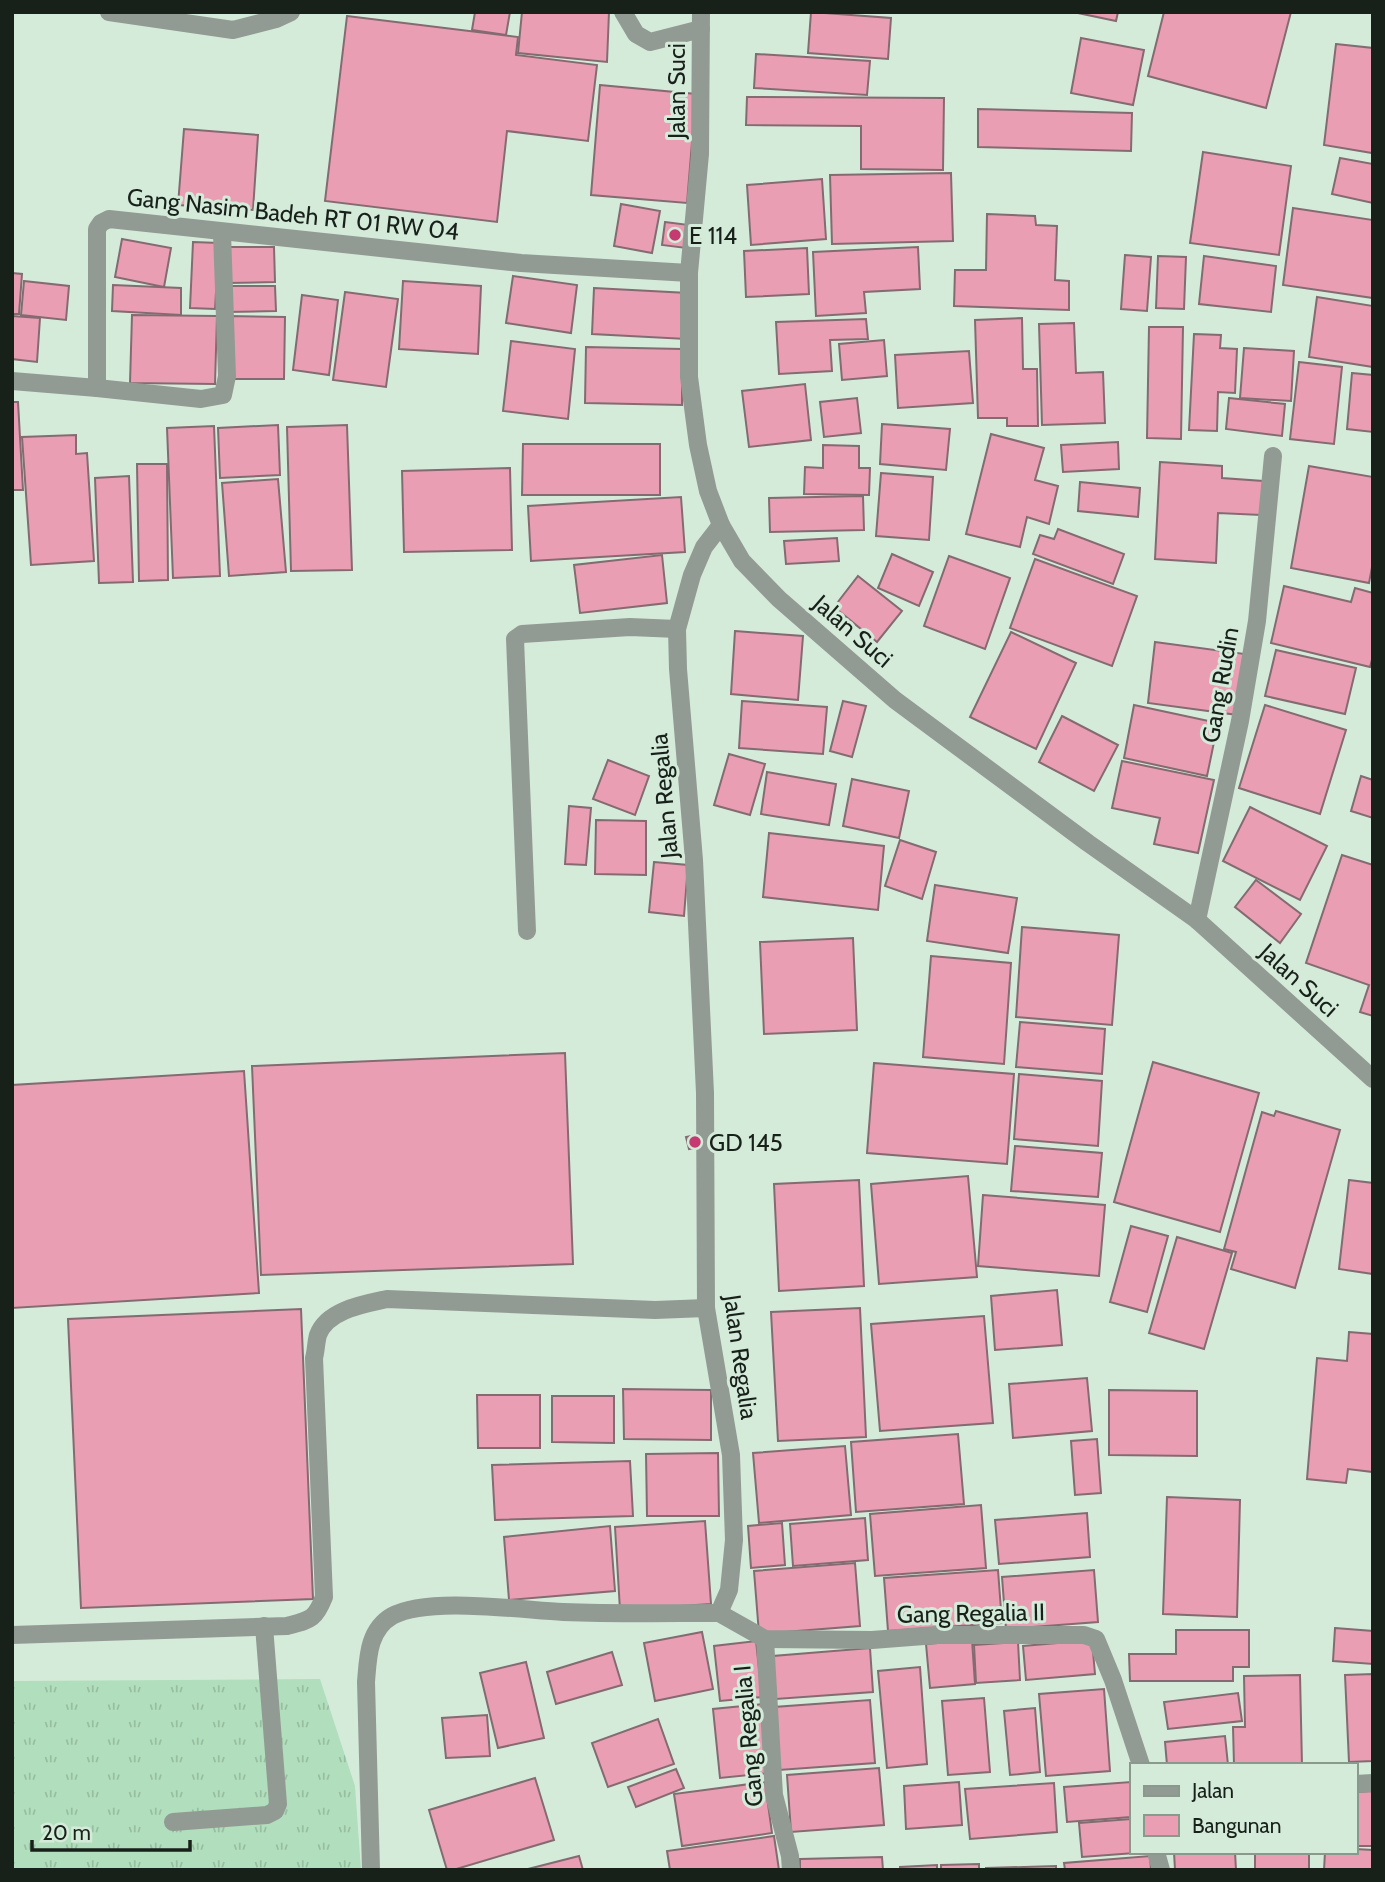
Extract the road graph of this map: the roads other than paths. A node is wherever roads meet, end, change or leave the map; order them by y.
1 (109, 12) edge
2 (291, 12) edge
3 (623, 12) edge
4 (701, 20) edge
5 (222, 233) junction
6 (689, 273) junction
7 (12, 381) edge
8 (97, 388) junction
9 (1273, 456) dead end
10 (721, 525) junction
11 (677, 629) junction
12 (1198, 920) junction
13 (527, 931) dead end
14 (1373, 1079) edge
15 (706, 1308) junction
16 (719, 1612) junction
17 (264, 1626) junction
18 (12, 1635) edge
19 (765, 1639) junction
20 (1141, 1763) edge
21 (173, 1822) dead end
22 (371, 1870) edge
23 (791, 1870) edge

1 - 2 street
3 - 4 street
4 - 6 street, Jalan Suci
5 - 6 street, Gang Nasim Badeh RT 01 RW 04
5 - 8 street, Gang Nasim Badeh RT 01 RW 04
5 - 8 street
6 - 10 street, Jalan Suci
7 - 8 street
9 - 12 street, Gang Rudin
10 - 11 street, Jalan Regalia
10 - 12 street, Jalan Suci
11 - 13 street
11 - 15 street, Jalan Regalia
12 - 14 street, Jalan Suci
15 - 16 street, Jalan Regalia
15 - 17 street
16 - 19 street, Gang Regalia II
16 - 22 street
17 - 18 street
17 - 21 street
19 - 20 street, Gang Regalia II
19 - 23 street, Gang Regalia I

